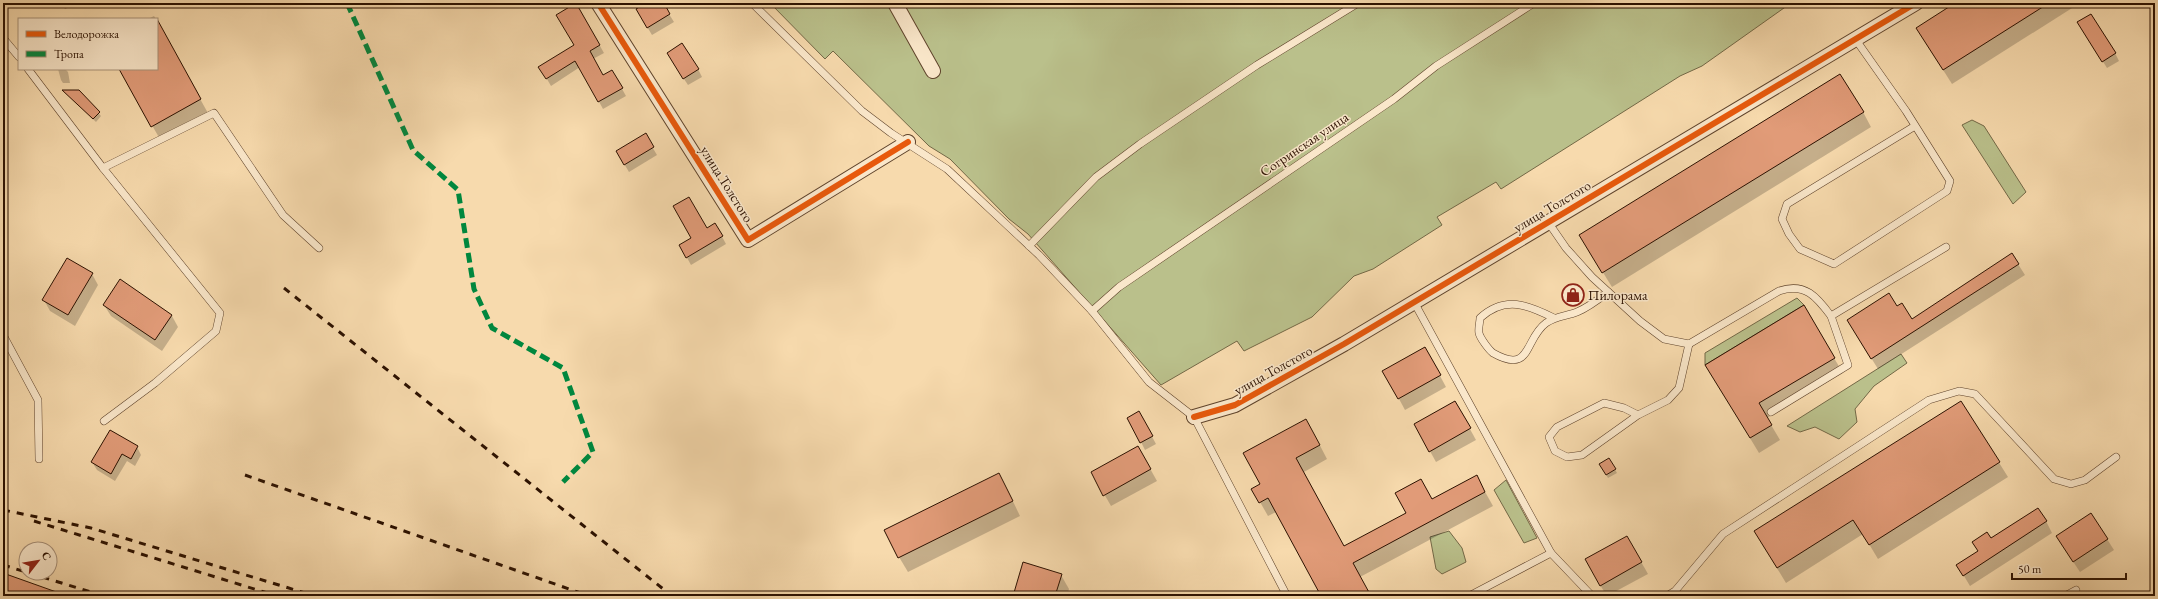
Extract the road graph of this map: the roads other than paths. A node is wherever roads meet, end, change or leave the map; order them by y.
1 (598, 3) edge
2 (752, 3) edge
3 (895, 3) edge
4 (1358, 3) edge
5 (1534, 3) edge
6 (1916, 3) edge
7 (3, 38) edge
8 (1856, 40) junction
9 (18, 56) edge
10 (29, 70) edge
11 (933, 71) dead end
12 (1915, 126) junction
13 (908, 142) junction
14 (103, 168) junction
15 (1548, 222) junction
16 (1029, 246) junction
17 (1946, 247) dead end
18 (319, 248) dead end
19 (3, 286) edge
20 (3, 290) edge
21 (1608, 292) junction
22 (1414, 302) junction
23 (1092, 311) junction
24 (1831, 316) junction
25 (1554, 318) junction
26 (3, 334) edge
27 (1689, 344) junction
28 (1771, 412) dead end
29 (1638, 415) junction
30 (1194, 417) junction
31 (104, 421) dead end
32 (2116, 457) dead end
33 (39, 460) dead end
34 (1551, 553) junction
35 (2076, 590) dead end
36 (1287, 596) edge
37 (1469, 596) edge
38 (1592, 596) edge
39 (1668, 596) edge
40 (2066, 596) edge

1 - 13 street, улица Толстого
2 - 13 lane
3 - 11 street
4 - 16 lane
5 - 23 lane, Согринская улица
6 - 8 street, улица Толстого
7 - 9 lane
8 - 12 lane
8 - 15 street, улица Толстого
10 - 14 lane
12 - 12 lane
13 - 16 lane
14 - 18 lane
14 - 31 lane
15 - 21 lane
15 - 22 street, улица Толстого
16 - 23 lane
17 - 24 lane
19 - 20 lane
21 - 25 lane
21 - 27 lane
22 - 30 street, улица Толстого
22 - 34 lane
23 - 30 lane
24 - 27 lane
24 - 28 lane
25 - 25 lane
26 - 33 lane
27 - 29 lane
29 - 29 lane
30 - 36 lane
32 - 39 lane
34 - 37 lane
34 - 38 lane
35 - 40 lane

